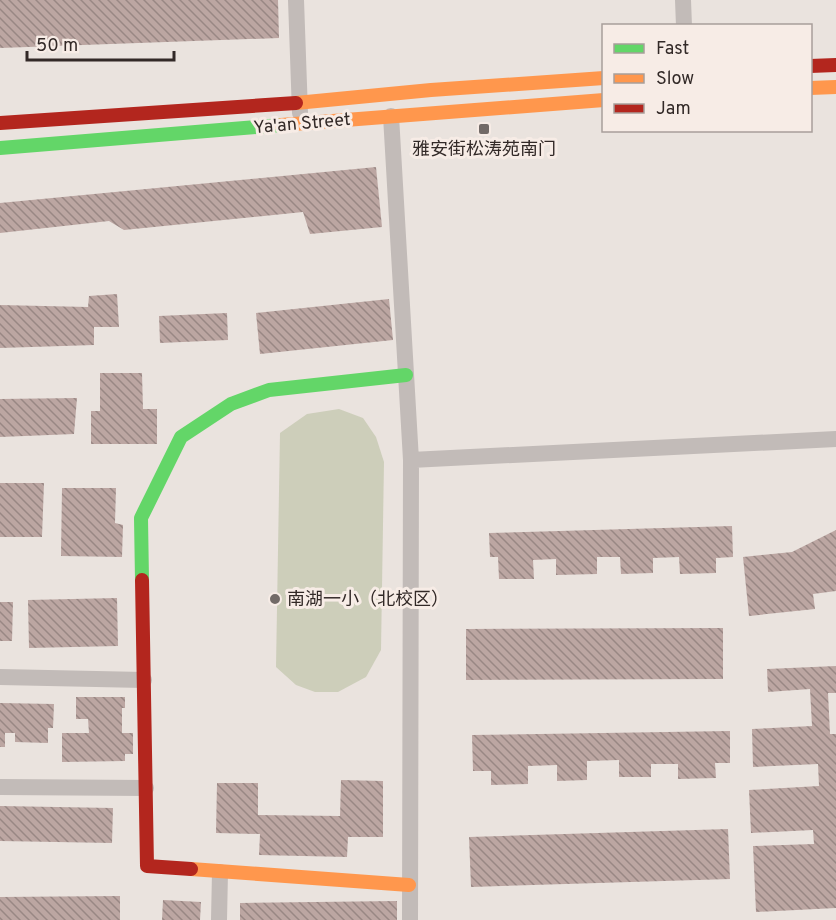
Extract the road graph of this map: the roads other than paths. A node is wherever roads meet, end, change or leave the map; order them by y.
1 (296, 0) edge
2 (683, 0) edge
3 (684, 24) edge
4 (836, 65) edge
5 (812, 66) edge
6 (602, 78) edge
7 (836, 87) edge
8 (812, 88) edge
9 (602, 100) edge
10 (300, 103) junction
11 (391, 116) junction
12 (0, 123) edge
13 (301, 123) junction
14 (0, 148) edge
15 (406, 375) junction
16 (836, 439) edge
17 (411, 460) junction
18 (0, 677) edge
19 (144, 680) junction
20 (0, 787) edge
21 (146, 788) junction
22 (219, 872) junction
23 (409, 885) junction
24 (219, 920) edge
25 (410, 920) edge

1 - 10 street
2 - 3 street
4 - 5 main road
6 - 10 main road, Ya'an Street
7 - 8 main road
9 - 11 main road, Ya'an Street
10 - 12 main road, Ya'an Street
10 - 13 street
11 - 13 main road, Ya'an Street
11 - 15 street
13 - 14 main road, Ya'an Street
15 - 17 street
15 - 19 main road
16 - 17 street
17 - 23 street
18 - 19 street
19 - 21 main road
20 - 21 street
21 - 22 main road
22 - 23 main road
22 - 24 street
23 - 25 street

